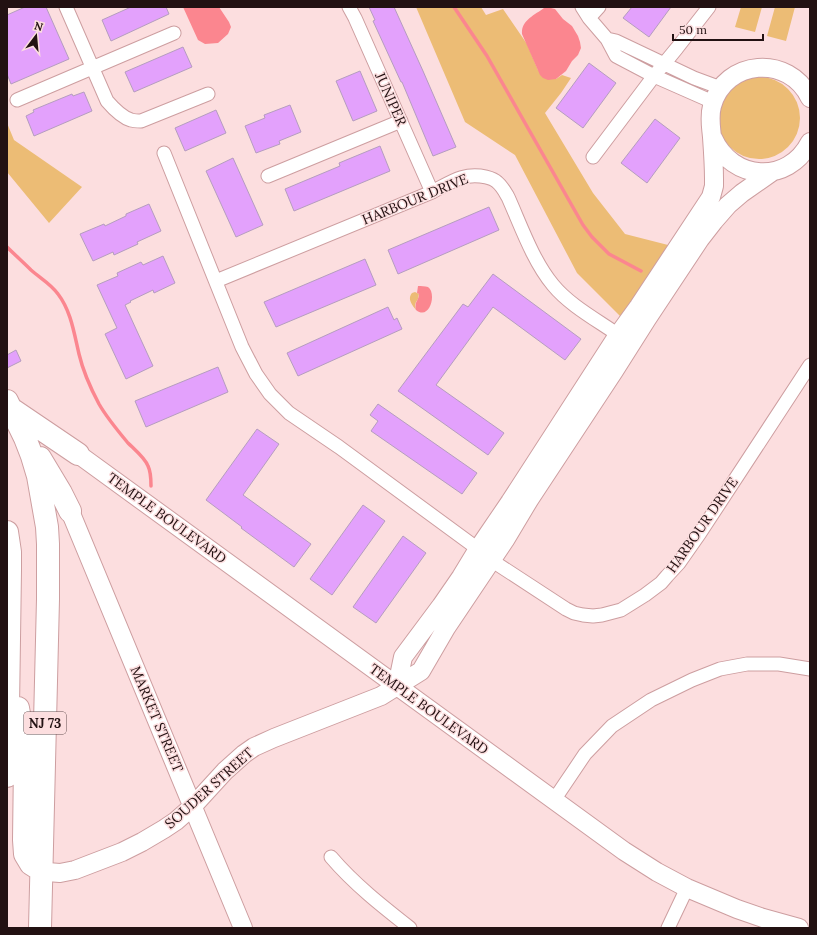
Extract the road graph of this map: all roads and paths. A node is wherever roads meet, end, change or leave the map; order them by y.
1 (66, 7) edge
2 (349, 7) edge
3 (582, 7) edge
4 (599, 7) edge
5 (709, 7) edge
6 (589, 18) junction
7 (174, 33) dead end
8 (607, 39) junction
9 (664, 64) junction
10 (92, 67) junction
11 (654, 76) junction
12 (208, 94) dead end
13 (717, 95) junction
14 (810, 98) edge
15 (17, 100) dead end
16 (401, 121) junction
17 (712, 135) junction
18 (808, 148) edge
19 (164, 153) dead end
20 (593, 157) dead end
21 (772, 172) junction
22 (268, 176) dead end
23 (432, 192) junction
24 (696, 233) junction
25 (216, 281) junction
26 (625, 339) junction
27 (810, 364) edge
28 (9, 405) edge
29 (25, 438) junction
30 (78, 454) joint
31 (70, 511) joint
32 (7, 532) edge
33 (484, 555) junction
34 (9, 657) junction
35 (810, 669) edge
36 (397, 686) junction
37 (7, 776) edge
38 (554, 800) junction
39 (193, 806) junction
40 (330, 858) dead end
41 (42, 870) junction
42 (687, 888) junction
43 (40, 928) edge
44 (243, 928) edge
45 (410, 928) edge
46 (668, 928) edge
47 (799, 928) edge

1 - 10 street
2 - 16 street, JUNIPER
3 - 6 street
4 - 6 street
5 - 9 street
6 - 8 street
7 - 10 street
8 - 9 street
8 - 11 street
9 - 11 street
9 - 13 street
10 - 12 street
10 - 15 street
11 - 13 street
11 - 20 street
13 - 14 street
13 - 17 street
16 - 22 street
16 - 23 street, JUNIPER
17 - 21 street
17 - 24 street
18 - 21 street
19 - 25 street, HARBOUR DRIVE
21 - 24 street
23 - 25 street, HARBOUR DRIVE
23 - 26 street, HARBOUR DRIVE
24 - 26 street
25 - 33 street, HARBOUR DRIVE
26 - 33 street
27 - 33 street, HARBOUR DRIVE
28 - 29 highway, NJ 73
28 - 30 highway
29 - 31 highway
29 - 41 highway, NJ 73
30 - 36 street, TEMPLE BOULEVARD
31 - 39 street, MARKET STREET
32 - 34 highway, NJ 73
33 - 36 street
34 - 37 highway, NJ 73
34 - 41 highway
35 - 38 street
36 - 38 street, TEMPLE BOULEVARD
36 - 39 street, SOUDER STREET
38 - 42 street, TEMPLE BOULEVARD
39 - 41 street, SOUDER STREET
39 - 44 street, MARKET STREET
40 - 45 street
41 - 43 highway, NJ 73
42 - 46 street
42 - 47 street, TEMPLE BOULEVARD

